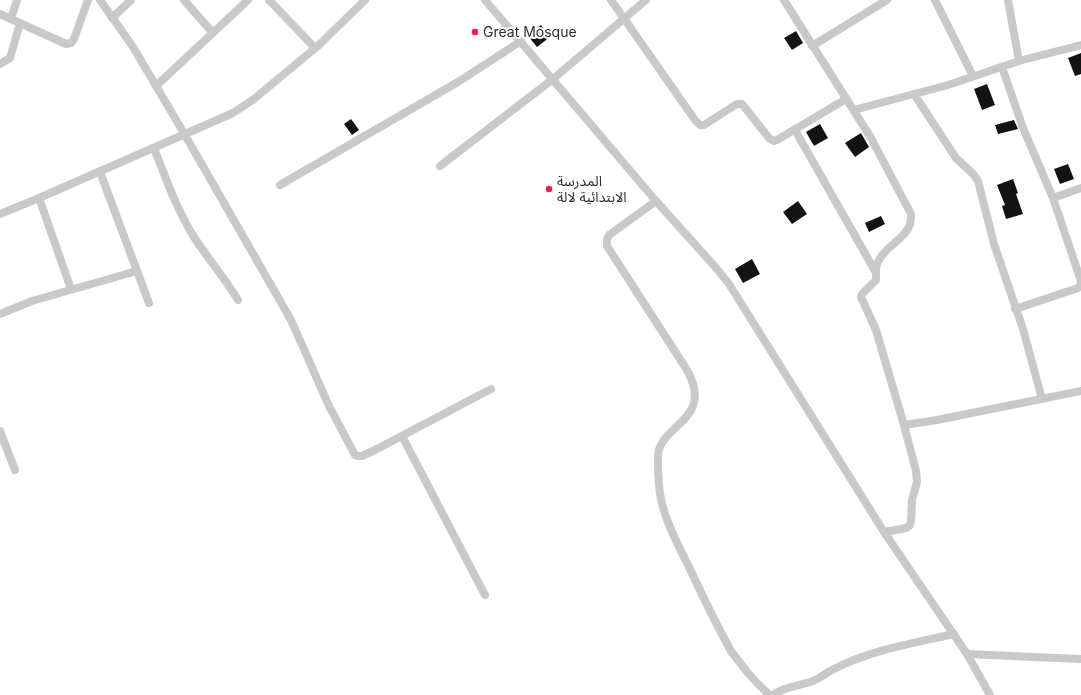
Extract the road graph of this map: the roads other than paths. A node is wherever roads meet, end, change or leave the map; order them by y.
1 (17, 0) edge
2 (88, 0) edge
3 (100, 0) edge
4 (131, 0) edge
5 (184, 0) edge
6 (248, 0) edge
7 (270, 0) edge
8 (485, 0) edge
9 (611, 0) edge
10 (646, 0) edge
11 (784, 0) edge
12 (887, 0) edge
13 (935, 0) edge
14 (1008, 0) edge
15 (360, 2) edge
16 (0, 14) edge
17 (112, 18) junction
18 (624, 18) junction
19 (11, 19) junction
20 (20, 23) junction
21 (213, 33) junction
22 (521, 41) junction
23 (1081, 45) edge
24 (812, 46) junction
25 (315, 48) junction
26 (1019, 61) junction
27 (0, 64) edge
28 (1002, 68) junction
29 (973, 76) junction
30 (553, 79) junction
31 (156, 86) junction
32 (914, 94) junction
33 (846, 100) junction
34 (854, 110) junction
35 (795, 130) junction
36 (185, 135) junction
37 (154, 148) junction
38 (440, 166) dead end
39 (100, 172) junction
40 (280, 185) dead end
41 (1081, 188) edge
42 (39, 198) junction
43 (1053, 198) junction
44 (656, 201) junction
45 (0, 214) edge
46 (137, 271) junction
47 (875, 271) junction
48 (71, 289) junction
49 (238, 300) dead end
50 (149, 303) dead end
51 (1016, 309) junction
52 (0, 314) edge
53 (491, 389) dead end
54 (1081, 391) edge
55 (1042, 399) junction
56 (904, 425) junction
57 (0, 431) edge
58 (402, 436) junction
59 (15, 470) dead end
60 (884, 532) junction
61 (485, 595) dead end
62 (954, 634) junction
63 (967, 654) junction
64 (1081, 659) edge
65 (772, 695) edge
66 (990, 695) edge

1 - 19 street
2 - 20 street
3 - 17 street
4 - 17 street
5 - 21 street
6 - 21 street
7 - 25 street
8 - 22 street
9 - 18 street
10 - 18 street
11 - 24 street
12 - 24 street
13 - 29 street
14 - 26 street
15 - 25 street
16 - 19 street
17 - 31 street
18 - 30 street
18 - 35 street
19 - 20 street
20 - 27 street
21 - 31 street
22 - 30 street
22 - 40 street
23 - 26 street
24 - 33 street
25 - 36 street
26 - 28 street
28 - 29 street
28 - 43 street
29 - 32 street
30 - 38 street
30 - 44 street
31 - 36 street
32 - 34 street
32 - 51 street
33 - 34 street
33 - 35 street
34 - 47 street
35 - 47 street
36 - 37 street
36 - 58 street
37 - 39 street
37 - 49 street
39 - 42 street
39 - 46 street
41 - 43 street
42 - 45 street
42 - 48 street
43 - 51 street
44 - 60 street
44 - 65 street
46 - 48 street
46 - 50 street
47 - 56 street
48 - 52 street
51 - 55 street
53 - 58 street
54 - 55 street
55 - 56 street
56 - 60 street
57 - 59 street
58 - 61 street
60 - 62 street
62 - 63 street
62 - 65 street
63 - 64 street
63 - 66 street

